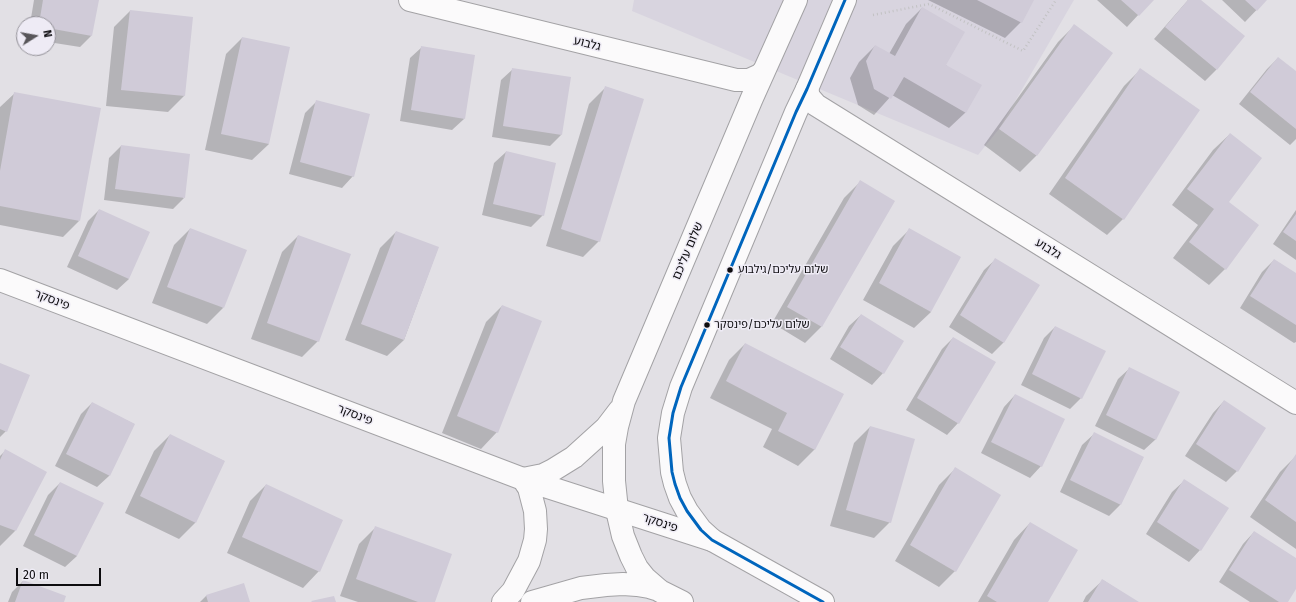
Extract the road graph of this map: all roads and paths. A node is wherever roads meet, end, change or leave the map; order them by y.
1 (410, 0) edge
2 (796, 0) edge
3 (845, 0) edge
4 (1056, 0) edge
5 (874, 14) dead end
6 (763, 72) junction
7 (807, 89) junction
8 (0, 280) edge
9 (624, 401) junction
10 (1296, 403) edge
11 (523, 479) junction
12 (618, 510) junction
13 (712, 540) junction
14 (660, 591) junction
15 (503, 602) edge
16 (532, 602) edge
17 (682, 602) edge
18 (823, 602) edge

1 - 6 street, גלבוע
2 - 6 street, שלום עליכם
3 - 7 street
4 - 5 path
6 - 9 street, שלום עליכם
7 - 10 street, גלבוע
7 - 13 street
8 - 11 street, פינסקר
9 - 11 street
9 - 12 street, שלום עליכם
11 - 12 street, פינסקר
11 - 15 street
12 - 13 street, פינסקר
12 - 14 street, שלום עליכם
13 - 18 street
14 - 16 street
14 - 17 street

